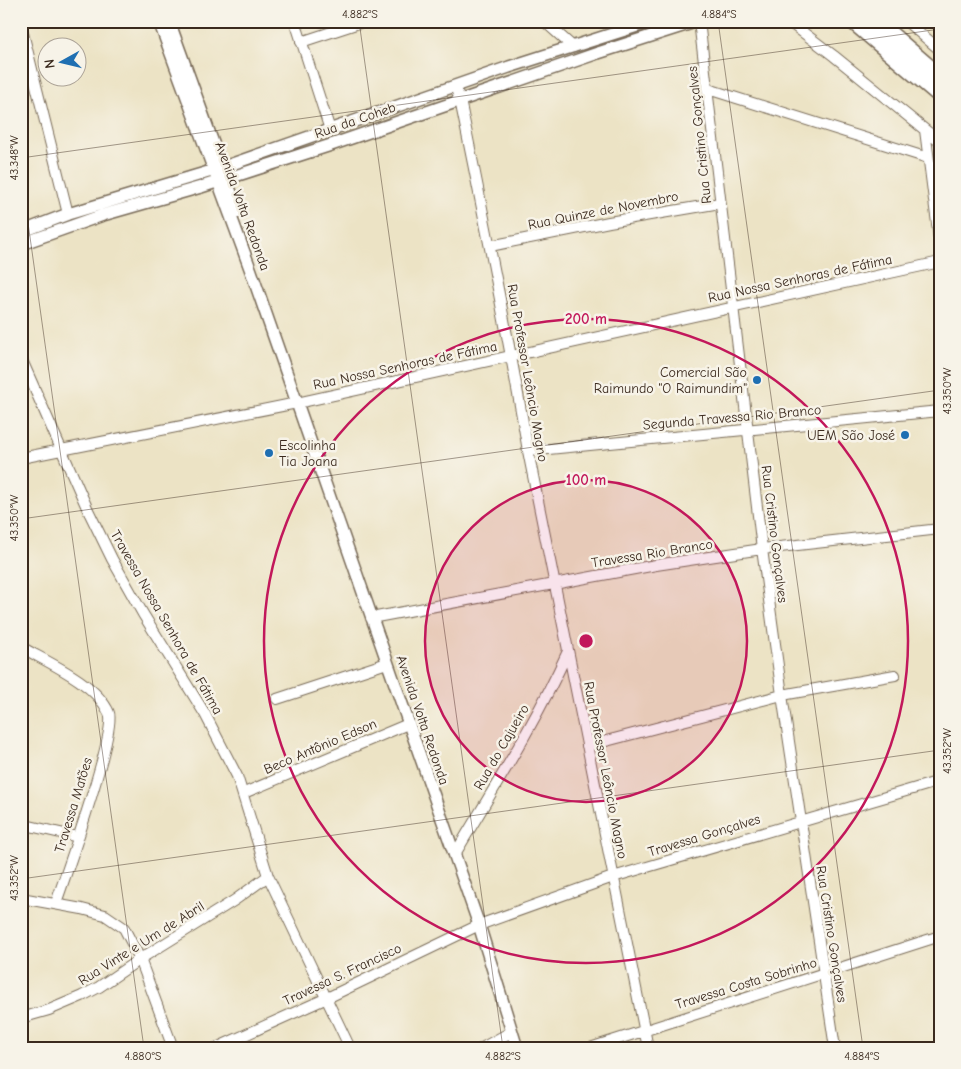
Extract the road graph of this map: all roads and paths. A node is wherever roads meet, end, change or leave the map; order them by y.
1 (159, 21) edge
2 (168, 21) edge
3 (296, 21) edge
4 (365, 21) edge
5 (544, 21) edge
6 (653, 21) edge
7 (698, 21) edge
8 (788, 21) edge
9 (853, 21) edge
10 (875, 21) edge
11 (906, 21) edge
12 (21, 25) edge
13 (302, 42) junction
14 (24, 47) edge
15 (573, 47) junction
16 (940, 50) edge
17 (940, 77) edge
18 (455, 86) junction
19 (708, 89) junction
20 (940, 95) edge
21 (460, 100) junction
22 (330, 130) junction
23 (925, 130) junction
24 (940, 142) edge
25 (928, 158) junction
26 (220, 174) junction
27 (720, 203) junction
28 (68, 214) junction
29 (21, 232) edge
30 (21, 244) edge
31 (490, 246) junction
32 (940, 247) edge
33 (940, 262) edge
34 (733, 306) junction
35 (512, 355) junction
36 (21, 358) edge
37 (297, 402) junction
38 (940, 411) edge
39 (748, 428) junction
40 (62, 450) junction
41 (528, 451) junction
42 (21, 458) edge
43 (940, 529) edge
44 (762, 549) junction
45 (555, 583) junction
46 (371, 618) junction
47 (21, 648) edge
48 (568, 651) junction
49 (386, 663) junction
50 (895, 675) dead end
51 (782, 695) junction
52 (277, 699) dead end
53 (408, 724) junction
54 (587, 746) junction
55 (940, 781) edge
56 (244, 793) junction
57 (801, 820) junction
58 (21, 824) edge
59 (78, 837) junction
60 (455, 854) junction
61 (268, 876) junction
62 (613, 877) junction
63 (21, 898) edge
64 (56, 904) junction
65 (480, 925) junction
66 (940, 936) edge
67 (140, 959) junction
68 (824, 974) junction
69 (327, 998) junction
70 (21, 1018) edge
71 (644, 1030) junction
72 (511, 1032) junction
73 (173, 1048) edge
74 (216, 1048) edge
75 (350, 1048) edge
76 (482, 1048) edge
77 (517, 1048) edge
78 (590, 1048) edge
79 (648, 1048) edge
80 (835, 1048) edge

1 - 26 street, Avenida Volta Redonda
2 - 26 street, Avenida Volta Redonda
3 - 13 street
4 - 13 street
5 - 15 street
6 - 15 street, Rua da Coheb
7 - 19 street, Rua Cristino Gonçalves
7 - 21 street, Rua da Coheb
8 - 23 street
9 - 20 highway
10 - 17 highway
11 - 16 street
12 - 14 street
13 - 22 street
14 - 28 street
15 - 18 street, Rua da Coheb
18 - 21 street, Rua Professor Leôncio Magno
18 - 22 street, Rua da Coheb
19 - 25 street
19 - 27 street, Rua Cristino Gonçalves
21 - 26 street, Rua da Coheb
21 - 31 street, Rua Professor Leôncio Magno
22 - 26 street, Rua da Coheb
23 - 24 street
23 - 25 street
25 - 32 street
26 - 28 street, Rua da Coheb
26 - 30 street, Rua da Coheb
26 - 37 street, Avenida Volta Redonda
27 - 31 street, Rua Quinze de Novembro
27 - 34 street, Rua Cristino Gonçalves
28 - 29 street, Rua da Coheb
31 - 35 street, Rua Professor Leôncio Magno
33 - 34 street, Rua Nossa Senhoras de Fátima
34 - 35 street, Rua Nossa Senhoras de Fátima
34 - 39 street, Rua Cristino Gonçalves
35 - 37 street, Rua Nossa Senhoras de Fátima
35 - 41 street, Rua Professor Leôncio Magno
36 - 40 street, Travessa Nossa Senhora de Fátima
37 - 40 street, Rua Nossa Senhoras de Fátima
37 - 46 street, Avenida Volta Redonda
38 - 39 street, Segunda Travessa Rio Branco
39 - 41 street, Segunda Travessa Rio Branco
39 - 44 street, Rua Cristino Gonçalves
40 - 42 street, Rua Nossa Senhoras de Fátima
40 - 56 street, Travessa Nossa Senhora de Fátima
41 - 45 street, Rua Professor Leôncio Magno
43 - 44 street, Travessa Rio Branco
44 - 45 street, Travessa Rio Branco
44 - 51 street, Rua Cristino Gonçalves
45 - 46 street, Travessa Rio Branco
45 - 48 street, Rua Professor Leôncio Magno
46 - 49 street, Avenida Volta Redonda
47 - 59 street, Travessa Matões
48 - 54 street, Rua Professor Leôncio Magno
48 - 60 street, Rua do Cajueiro
49 - 52 street
49 - 53 street, Avenida Volta Redonda
50 - 51 street
51 - 54 street
51 - 57 street, Rua Cristino Gonçalves
53 - 56 street, Beco Antônio Edson
53 - 60 street, Avenida Volta Redonda
54 - 62 street, Rua Professor Leôncio Magno
55 - 57 street, Travessa Gonçalves
56 - 61 street, Travessa Nossa Senhora de Fátima
57 - 62 street, Travessa Gonçalves
57 - 68 street, Rua Cristino Gonçalves
58 - 59 street
59 - 64 street, Travessa Matões
60 - 65 street, Avenida Volta Redonda
61 - 67 street, Rua Vinte e Um de Abril
61 - 69 street, Travessa Nossa Senhora de Fátima
62 - 65 street, Travessa Gonçalves
62 - 71 street, Rua Professor Leôncio Magno
63 - 64 street
64 - 67 street
65 - 69 street, Travessa S. Francisco
65 - 72 street, Avenida Volta Redonda
66 - 68 street, Travessa Costa Sobrinho
67 - 70 street, Rua Vinte e Um de Abril
67 - 73 street
68 - 71 street, Travessa Costa Sobrinho
68 - 80 street, Rua Cristino Gonçalves
69 - 74 street, Travessa S. Francisco
69 - 75 street, Travessa Nossa Senhora de Fátima
71 - 78 street, Travessa Costa Sobrinho
71 - 79 street, Rua Professor Leôncio Magno
72 - 76 street
72 - 77 street, Avenida Volta Redonda

